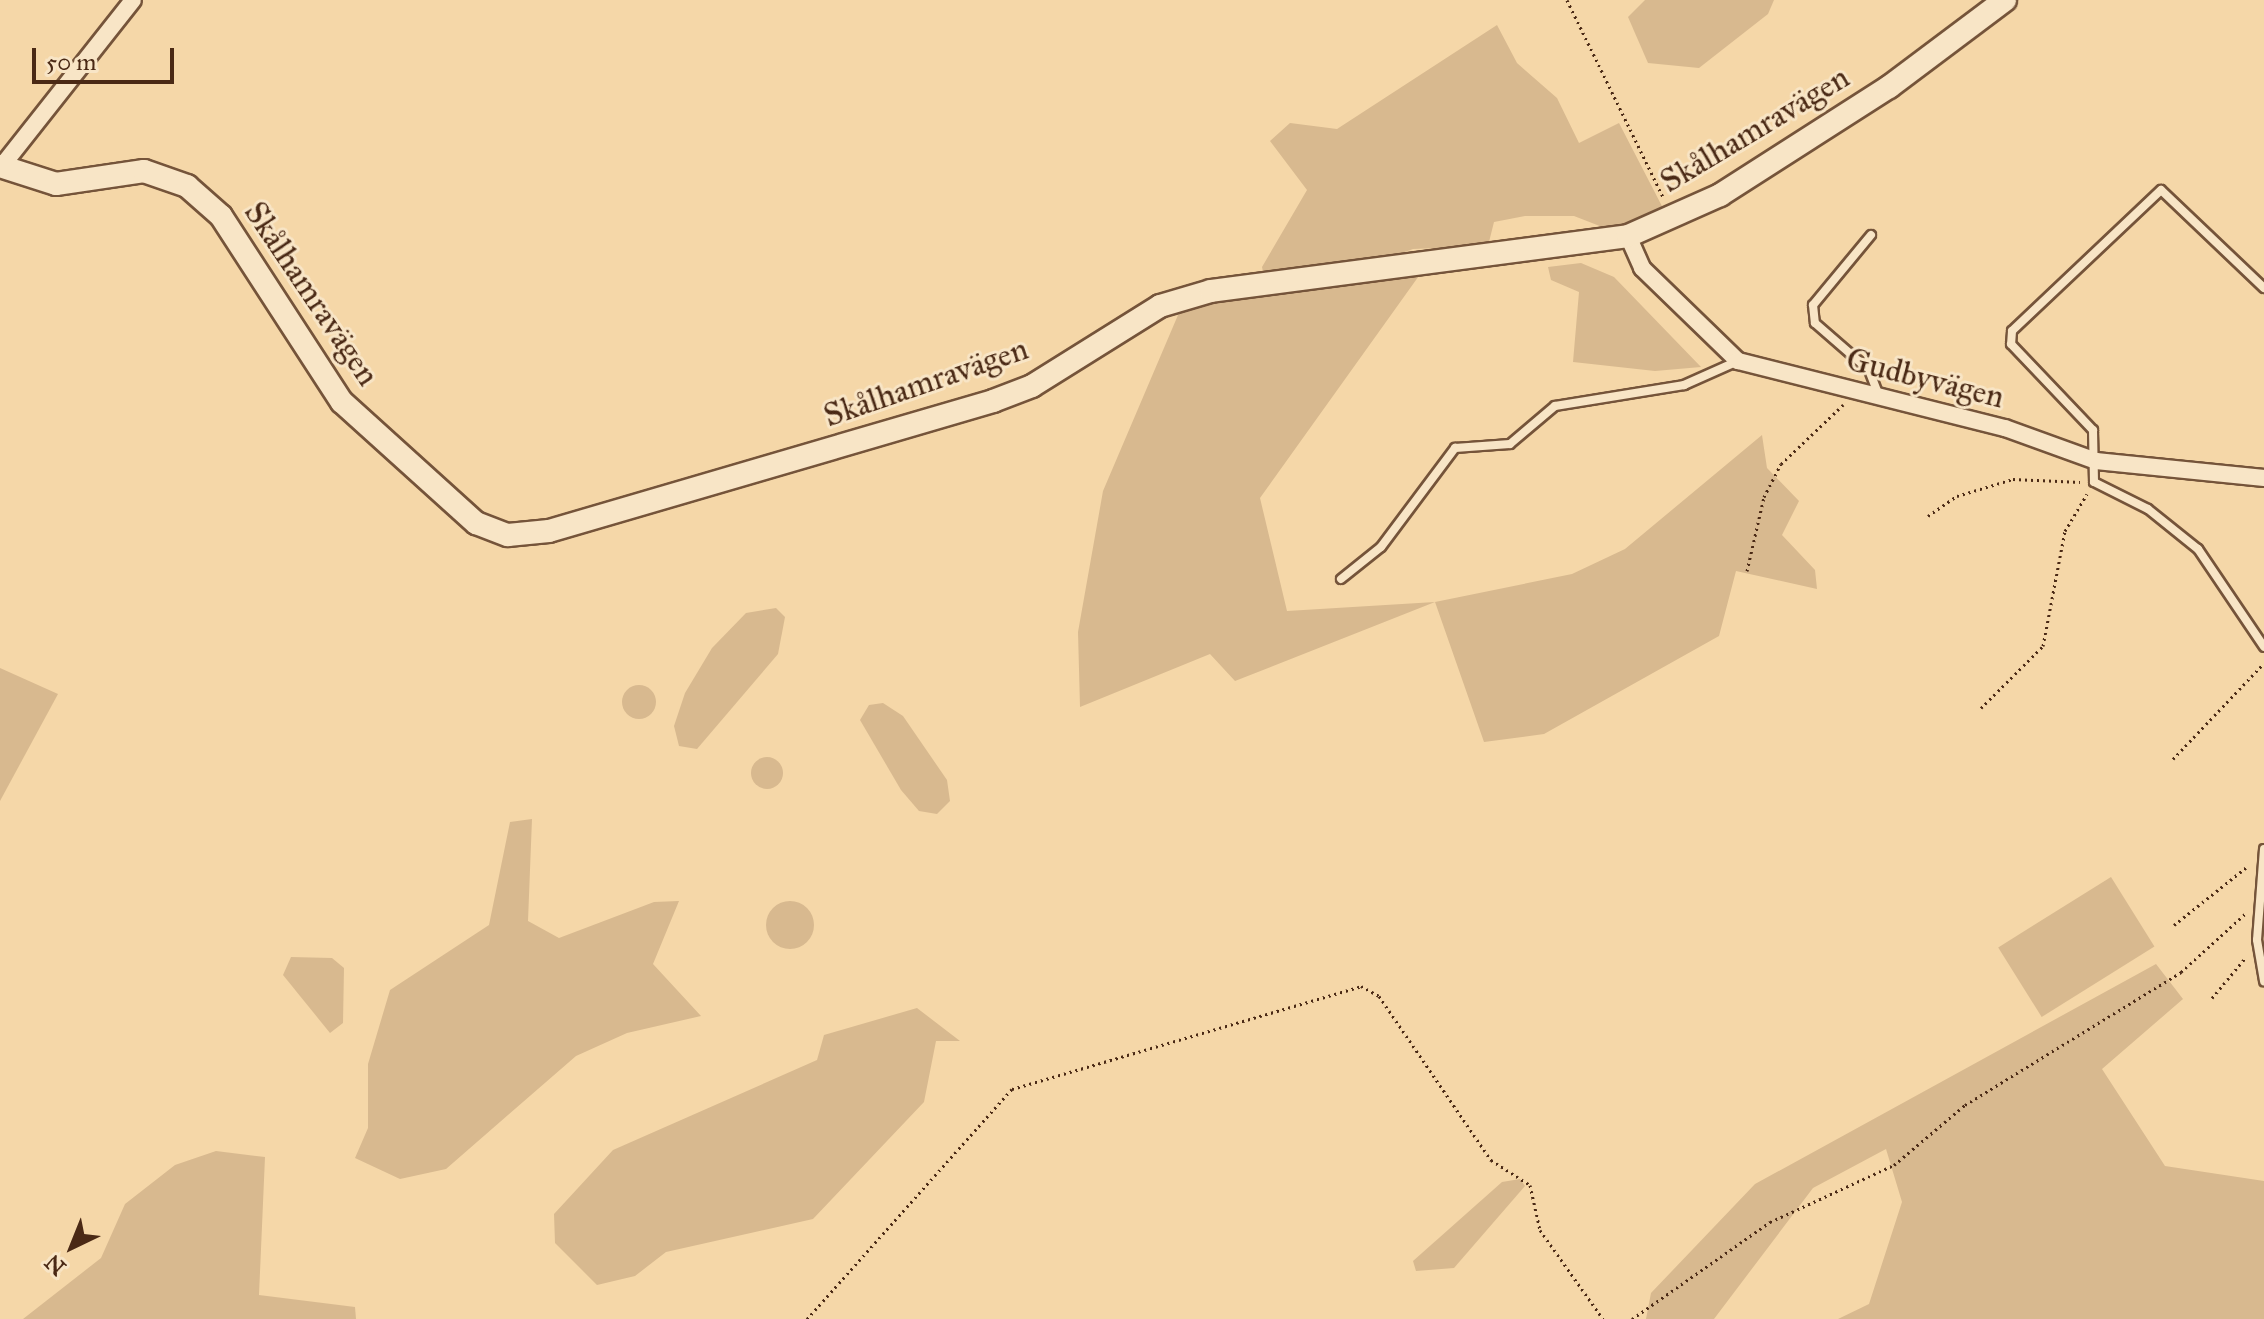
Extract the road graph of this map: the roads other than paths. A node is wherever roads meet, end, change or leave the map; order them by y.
1 (133, 0) edge
2 (2005, 0) edge
3 (1, 166) edge
4 (1871, 235) dead end
5 (1628, 236) junction
6 (2264, 288) edge
7 (1738, 361) junction
8 (1878, 394) junction
9 (2096, 461) junction
10 (2264, 478) edge
11 (1341, 579) dead end
12 (2264, 647) edge
13 (2262, 852) edge
14 (2263, 893) edge
15 (2264, 981) edge

1 - 3 street
2 - 5 street, Skålhamravägen
3 - 5 street, Skålhamravägen
4 - 8 lane
5 - 7 street
6 - 9 lane
7 - 8 street, Gudbyvägen
7 - 11 lane
8 - 9 street, Gudbyvägen
9 - 10 street, Gudbyvägen
9 - 12 lane
13 - 14 lane
14 - 15 lane

